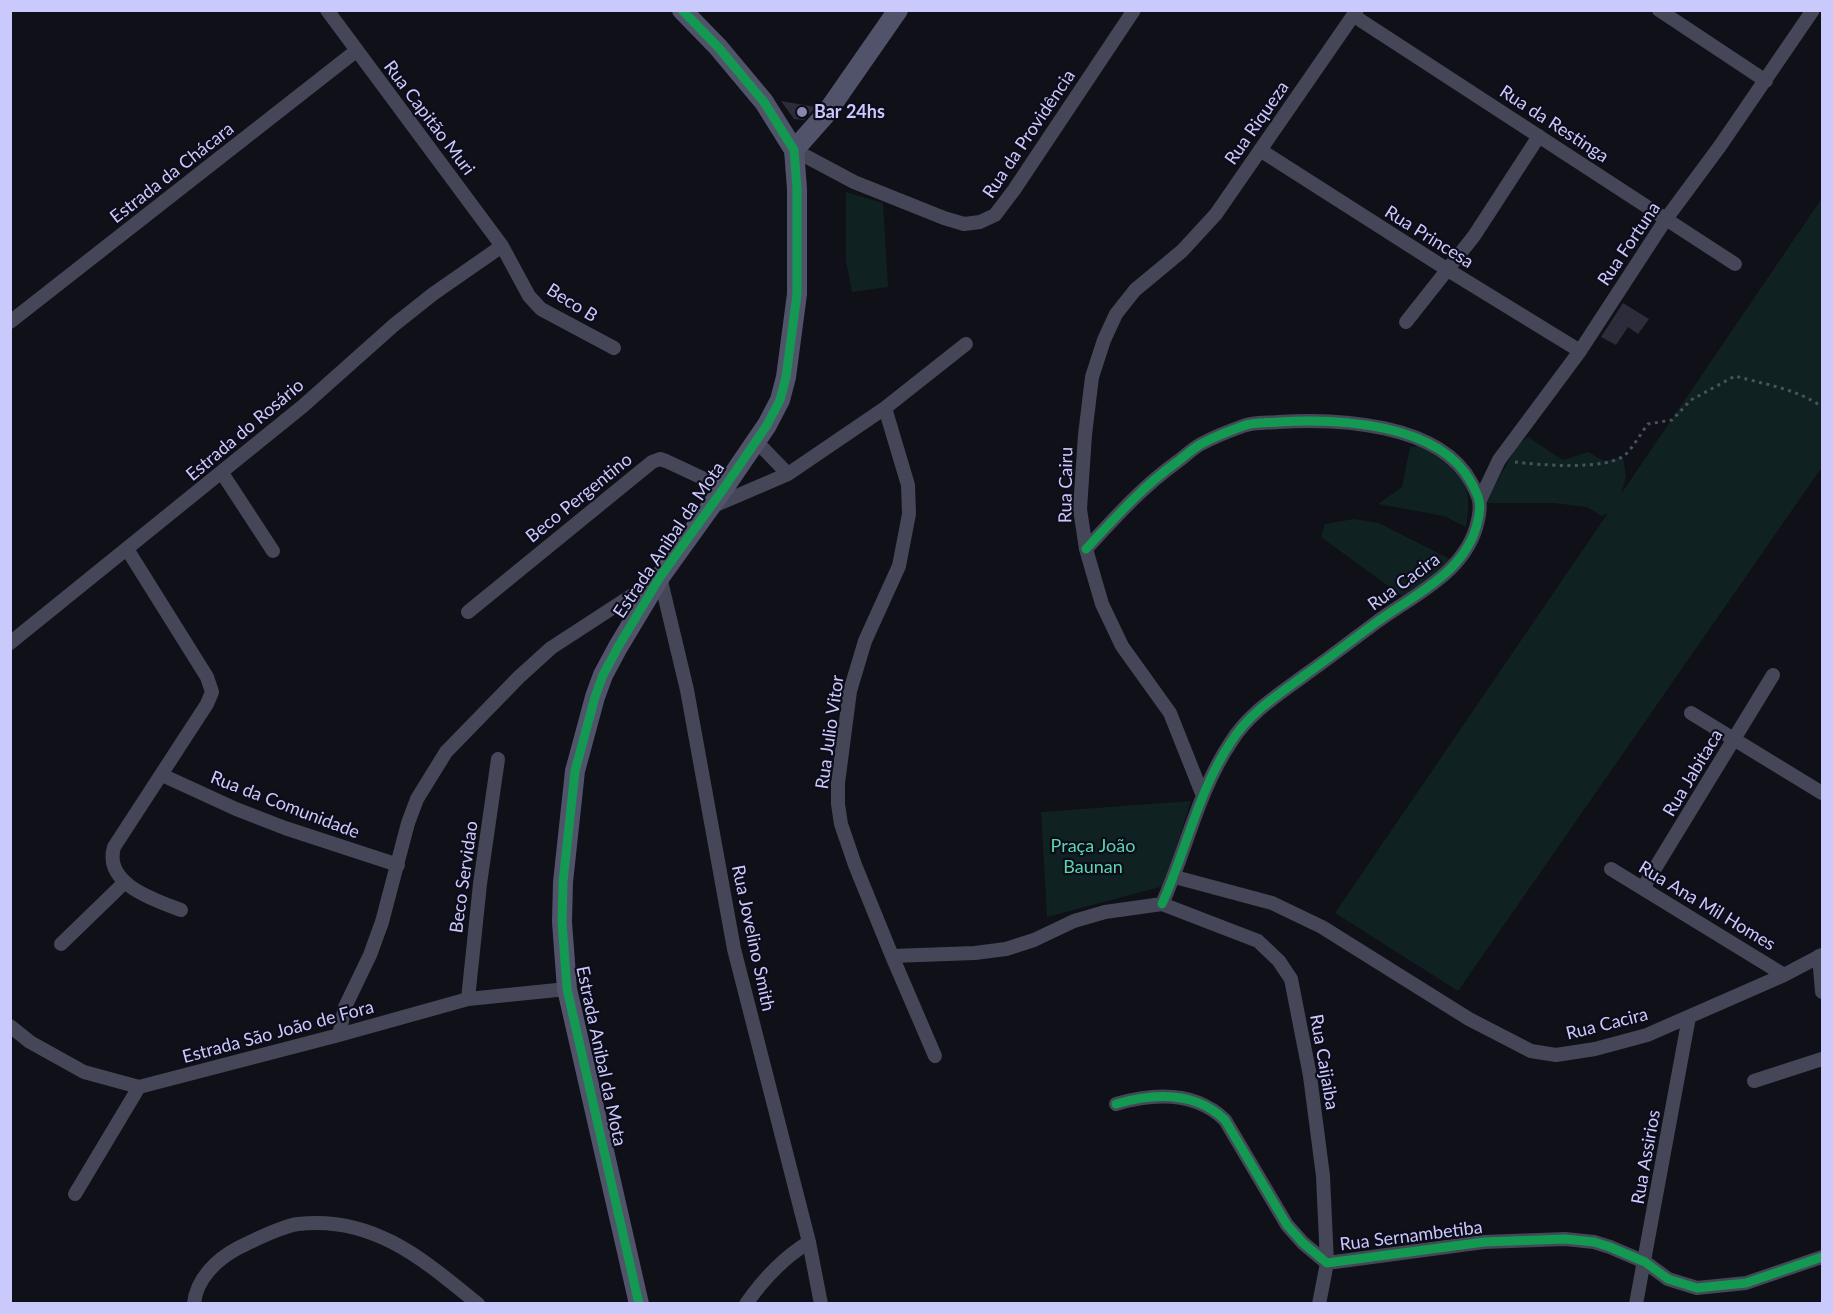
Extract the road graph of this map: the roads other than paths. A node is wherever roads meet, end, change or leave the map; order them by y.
1 (327, 10) edge
2 (682, 10) edge
3 (898, 10) edge
4 (1134, 10) edge
5 (1659, 10) edge
6 (1813, 10) edge
7 (1355, 13) edge
8 (356, 51) junction
9 (1766, 81) junction
10 (1539, 136) junction
11 (794, 150) junction
12 (1260, 150) junction
13 (1666, 219) junction
14 (502, 246) junction
15 (1182, 251) joint
16 (1735, 264) dead end
17 (1448, 270) junction
18 (10, 322) edge
19 (1406, 322) dead end
20 (966, 344) dead end
21 (614, 348) dead end
22 (1580, 351) junction
23 (885, 408) junction
24 (756, 441) junction
25 (222, 473) junction
26 (788, 474) junction
27 (724, 488) junction
28 (1480, 500) junction
29 (709, 507) junction
30 (127, 549) junction
31 (1086, 549) junction
32 (273, 551) dead end
33 (660, 577) junction
34 (468, 612) dead end
35 (10, 643) edge
36 (1773, 675) dead end
37 (1691, 713) dead end
38 (1734, 739) junction
39 (498, 759) dead end
40 (162, 775) junction
41 (1822, 793) edge
42 (1203, 796) junction
43 (398, 865) junction
44 (1611, 869) dead end
45 (1175, 877) junction
46 (125, 882) junction
47 (1643, 888) junction
48 (1162, 904) junction
49 (181, 910) dead end
50 (61, 944) dead end
51 (1821, 955) edge
52 (892, 956) junction
53 (1784, 975) junction
54 (567, 988) junction
55 (1822, 992) edge
56 (468, 999) junction
57 (1689, 1017) junction
58 (10, 1026) edge
59 (339, 1035) junction
60 (935, 1056) dead end
61 (1822, 1059) edge
62 (1754, 1081) dead end
63 (138, 1087) junction
64 (1116, 1104) dead end
65 (75, 1194) dead end
66 (809, 1242) junction
67 (1822, 1257) edge
68 (1645, 1262) junction
69 (1327, 1263) junction
70 (194, 1304) edge
71 (478, 1304) edge
72 (639, 1304) edge
73 (746, 1304) edge
74 (821, 1304) edge
75 (1318, 1304) edge
76 (1636, 1304) edge

1 - 8 street, Rua Capitão Muri
2 - 11 street, Estrada Anibal da Mota
3 - 11 street
4 - 11 street, Rua da Providência
5 - 9 street
6 - 9 street, Rua Fortuna
7 - 10 street, Rua da Restinga
7 - 12 street, Rua Riqueza
8 - 14 street, Rua Capitão Muri
8 - 18 street, Estrada da Chácara
9 - 13 street, Rua Fortuna
10 - 13 street, Rua da Restinga
10 - 17 street
11 - 24 street, Estrada Anibal da Mota
12 - 15 street, Rua Riqueza
12 - 17 street, Rua Princesa
13 - 16 street, Rua da Restinga
13 - 22 street, Rua Fortuna
14 - 21 street, Beco B
14 - 25 street, Estrada do Rosário
15 - 31 street, Rua Cairu
17 - 19 street
17 - 22 street, Rua Princesa
20 - 23 street
22 - 28 street, Rua Fortuna
23 - 26 street
23 - 52 street, Rua Julio Vitor
24 - 26 street
24 - 27 street, Estrada Anibal da Mota
25 - 30 street, Estrada do Rosário
25 - 32 street
26 - 29 street
27 - 29 street, Estrada Anibal da Mota
27 - 34 street, Beco Pergentino
28 - 31 street
28 - 42 street, Rua Cacira
29 - 33 street, Estrada Anibal da Mota
30 - 35 street, Estrada do Rosário
30 - 40 street
31 - 42 street, Rua Cairu
33 - 43 street
33 - 54 street, Estrada Anibal da Mota
33 - 66 street, Rua Jovelino Smith
36 - 38 street, Rua Jabitaca
37 - 38 street
38 - 41 street
38 - 47 street, Rua Jabitaca
39 - 56 street, Beco Servidao
40 - 43 street, Rua da Comunidade
40 - 46 street
42 - 45 street, Rua Cacira
43 - 59 street
44 - 47 street, Rua Ana Mil Homes
45 - 48 street, Rua Cacira
45 - 57 street, Rua Cacira
46 - 49 street
46 - 50 street
47 - 53 street, Rua Ana Mil Homes
48 - 52 street
48 - 69 street, Rua Caijaiba
51 - 53 street, Rua Cacira
51 - 55 street
52 - 60 street, Rua Julio Vitor
53 - 57 street, Rua Cacira
54 - 56 street, Estrada São João de Fora
54 - 72 street, Estrada Anibal da Mota
56 - 59 street, Estrada São João de Fora
57 - 68 street, Rua Assirios
58 - 63 street
59 - 63 street, Estrada São João de Fora
61 - 62 street
63 - 65 street
64 - 69 street, Rua Sernambetiba
66 - 73 street
66 - 74 street, Rua Jovelino Smith
67 - 68 street, Rua Sernambetiba
68 - 69 street, Rua Sernambetiba
68 - 76 street, Rua Assirios
69 - 75 street, Rua Caijaiba
70 - 71 street

